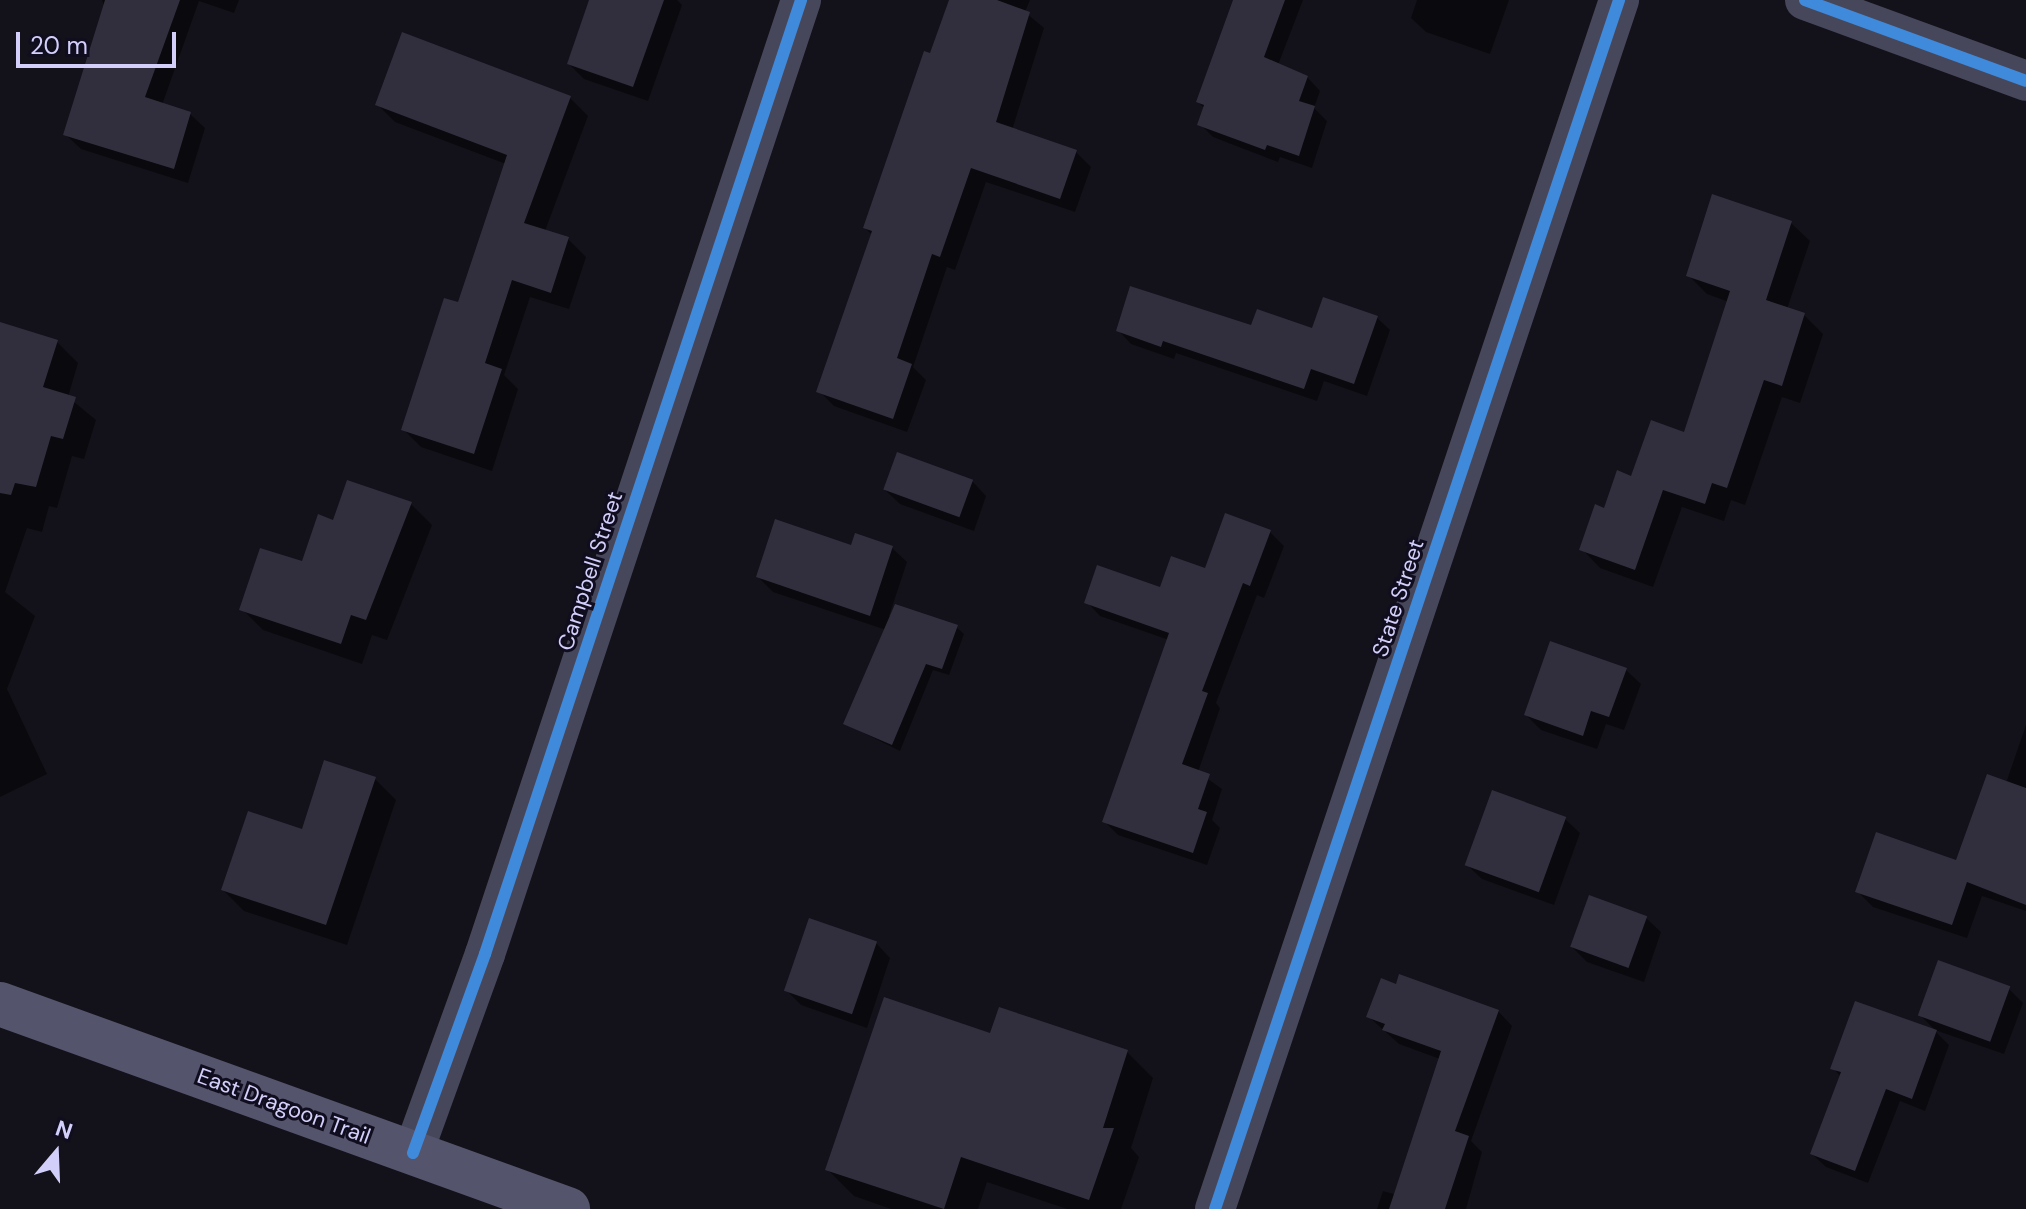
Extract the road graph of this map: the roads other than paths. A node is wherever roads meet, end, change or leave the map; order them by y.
1 (801, 0) edge
2 (1619, 0) edge
3 (1805, 0) edge
4 (2026, 81) edge
5 (0, 1004) edge
6 (413, 1153) junction
7 (568, 1209) edge
8 (1215, 1209) edge

1 - 6 street, Campbell Street
2 - 8 street, State Street
3 - 4 street
5 - 6 street, East Dragoon Trail
6 - 7 street, East Dragoon Trail

